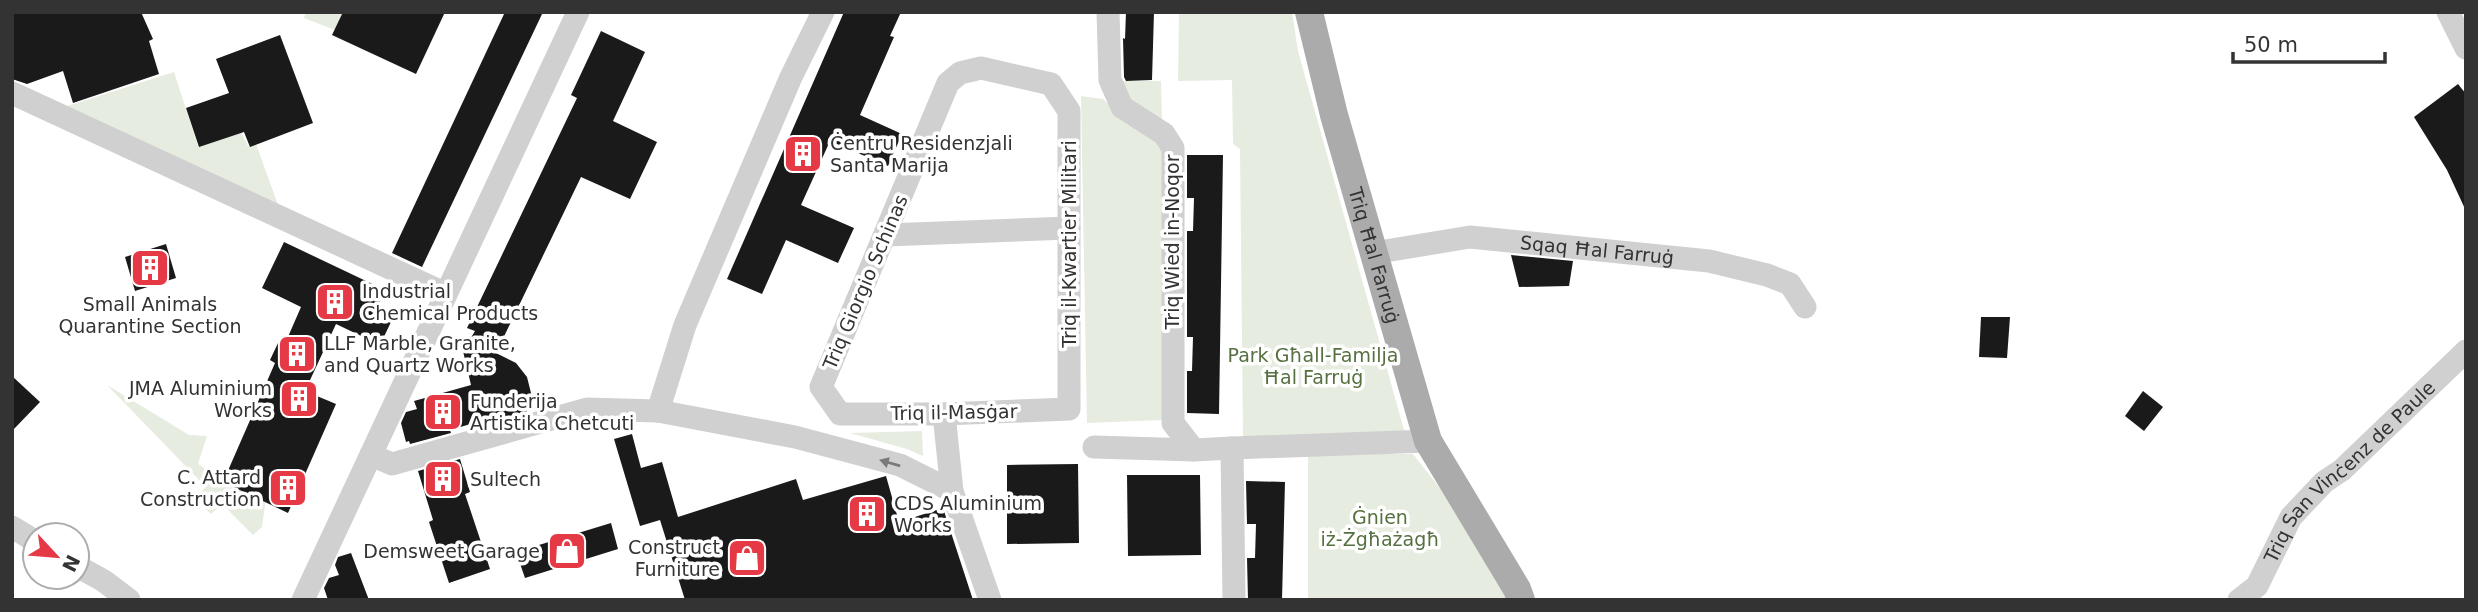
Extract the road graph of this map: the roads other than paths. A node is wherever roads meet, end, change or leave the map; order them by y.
1 (578, 12) edge
2 (823, 12) edge
3 (1108, 12) edge
4 (1309, 12) edge
5 (2448, 12) edge
6 (2466, 48) edge
7 (960, 73) joint
8 (12, 93) edge
9 (1069, 228) junction
10 (886, 235) junction
11 (1373, 253) junction
12 (446, 294) junction
13 (1805, 307) dead end
14 (2466, 351) edge
15 (1069, 409) joint
16 (658, 411) junction
17 (840, 414) joint
18 (944, 414) junction
19 (1428, 441) junction
20 (1094, 447) dead end
21 (1232, 448) junction
22 (1194, 450) junction
23 (371, 455) junction
24 (951, 491) junction
25 (91, 574) edge
26 (129, 600) edge
27 (303, 600) edge
28 (990, 600) edge
29 (1234, 600) edge
30 (1521, 600) edge
31 (2239, 600) edge

1 - 12 street
2 - 16 street
3 - 22 street, Triq Wied in-Noqor
4 - 11 main road, Triq Ħal Farruġ
5 - 6 street
7 - 9 street, Triq il-Kwartier Militari
7 - 10 street, Triq Giorgio Schinas
8 - 12 street
9 - 10 street
9 - 15 street, Triq il-Kwartier Militari
10 - 17 street, Triq Giorgio Schinas
11 - 13 street, Sqaq Ħal Farruġ
11 - 19 main road, Triq Ħal Farruġ
12 - 23 street
14 - 31 street, Triq San Vinċenz de Paule
15 - 18 street, Triq il-Masġar
16 - 23 street
24 -> 16 street
17 - 18 street, Triq il-Masġar
18 - 24 street
19 - 21 street
19 - 30 main road, Triq Ħal Farruġ
20 - 22 street
21 - 22 street
21 - 29 street
23 - 27 street
24 - 28 street
25 - 26 street

